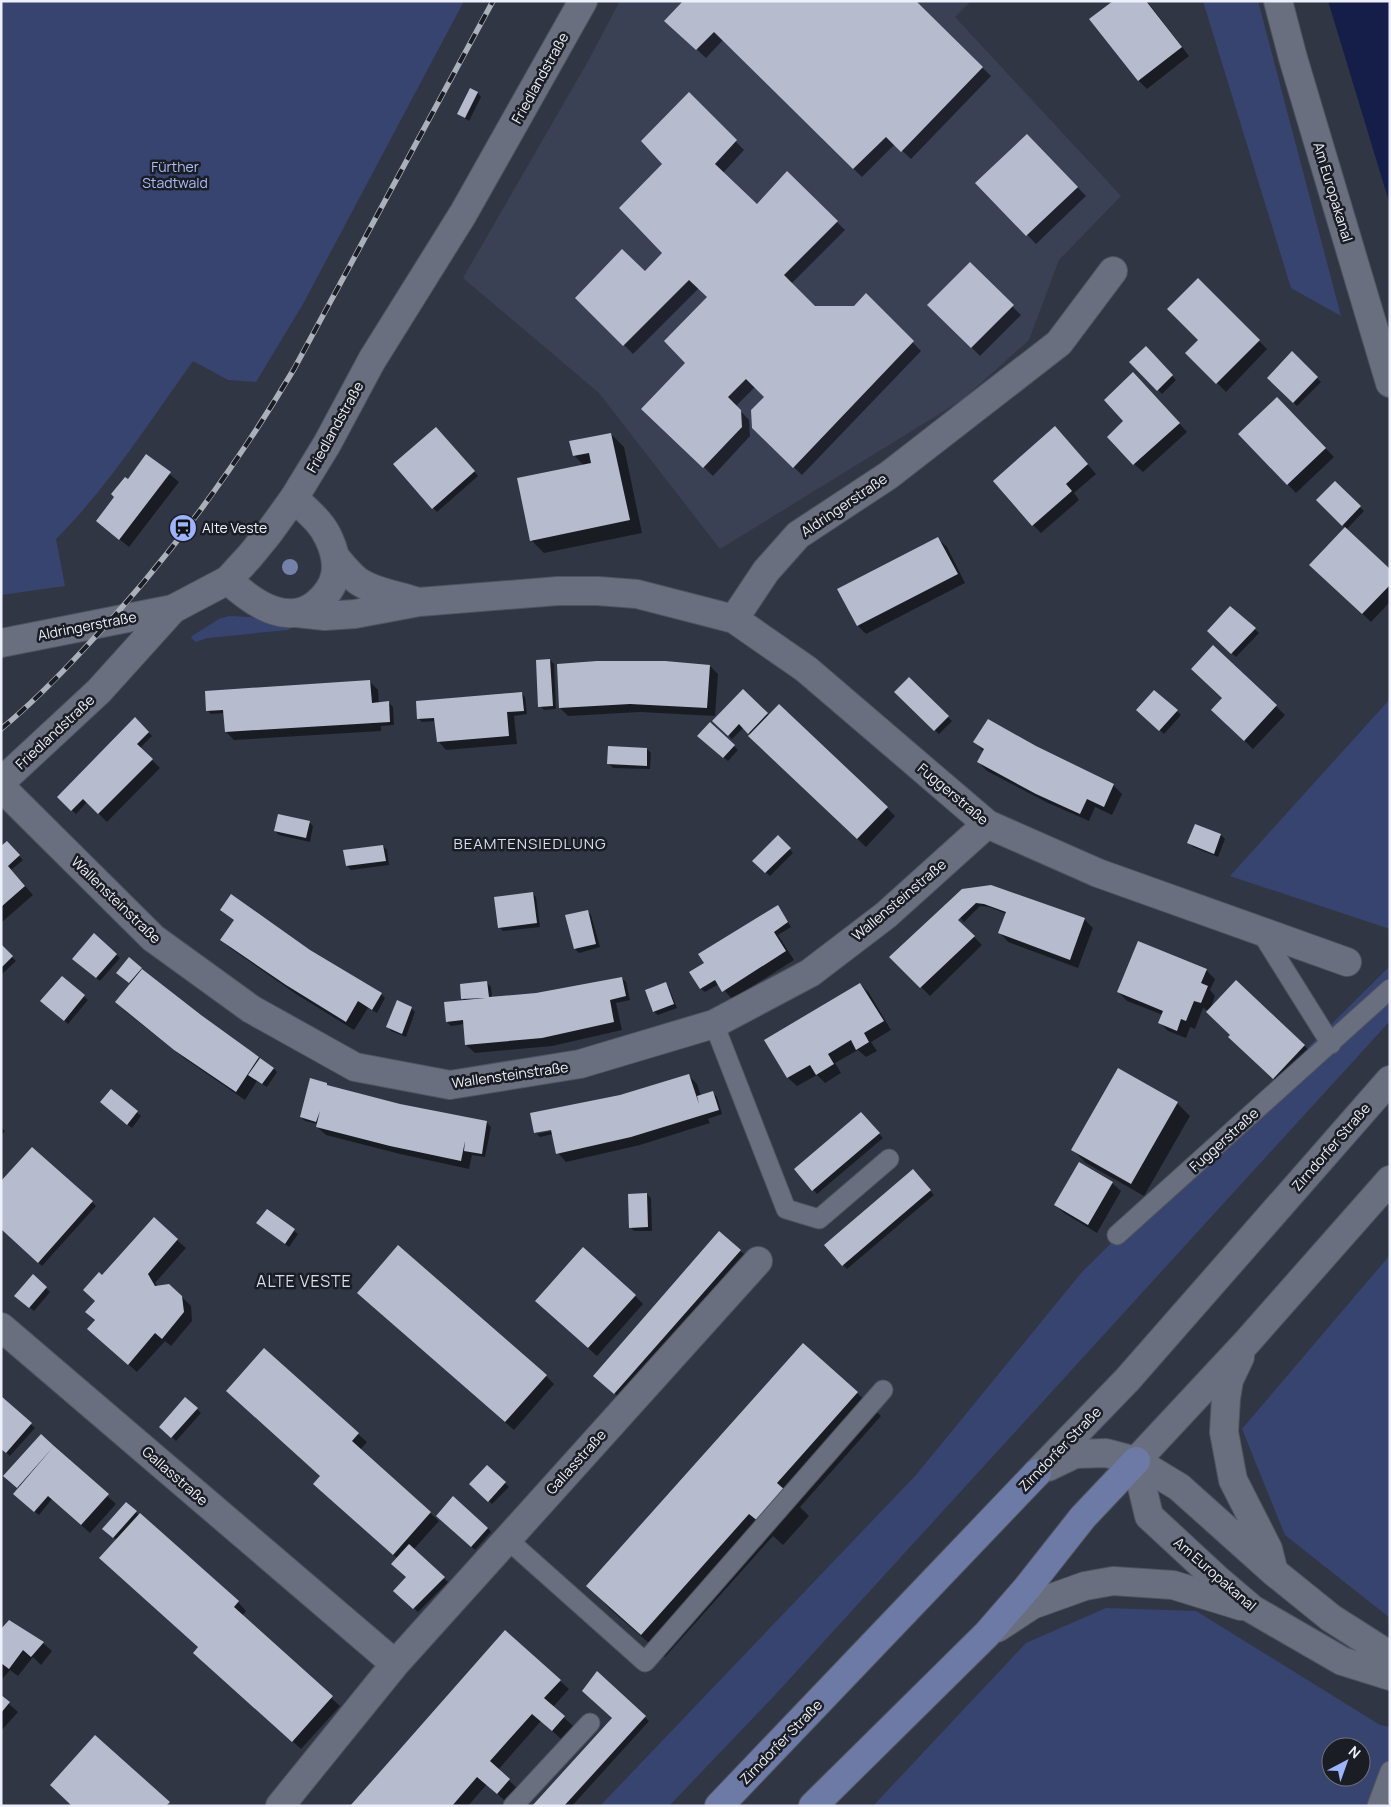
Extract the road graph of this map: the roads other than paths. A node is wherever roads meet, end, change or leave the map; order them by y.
1 (583, 1) edge
2 (1278, 1) edge
3 (1113, 271) dead end
4 (1390, 383) edge
5 (294, 498) junction
6 (336, 558) junction
7 (228, 580) junction
8 (419, 602) junction
9 (173, 609) junction
10 (297, 614) junction
11 (734, 619) junction
12 (1, 643) edge
13 (1, 782) edge
14 (1, 787) edge
15 (987, 824) junction
16 (1261, 932) junction
17 (1347, 962) dead end
18 (1390, 989) edge
19 (714, 1024) junction
20 (1331, 1044) junction
21 (1390, 1080) edge
22 (889, 1159) dead end
23 (1390, 1180) edge
24 (1117, 1236) dead end
25 (758, 1261) dead end
26 (1, 1327) edge
27 (1247, 1342) junction
28 (883, 1390) dead end
29 (1136, 1461) junction
30 (1037, 1473) junction
31 (508, 1539) junction
32 (1274, 1572) junction
33 (1252, 1609) junction
34 (987, 1634) junction
35 (1390, 1658) edge
36 (394, 1664) junction
37 (1390, 1676) edge
38 (590, 1723) dead end
39 (1390, 1771) edge
40 (280, 1806) edge
41 (513, 1806) edge
42 (719, 1806) edge
43 (813, 1806) edge
44 (1377, 1806) edge

1 - 5 street, Friedlandstraße
2 - 4 street, Am Europakanal
3 - 11 street, Aldringerstraße
5 - 6 street
5 - 7 street, Friedlandstraße
6 - 8 street
6 - 10 street
7 - 9 street, Friedlandstraße
7 - 10 street
8 - 10 street
8 - 11 street
9 - 12 street, Aldringerstraße
9 - 13 street, Friedlandstraße
11 - 15 street, Fuggerstraße
14 - 19 street, Wallensteinstraße
15 - 16 street, Fuggerstraße
15 - 19 street, Wallensteinstraße
16 - 17 street, Fuggerstraße
16 - 20 lane
18 - 20 lane, Fuggerstraße
19 - 22 lane
20 - 24 lane, Fuggerstraße
21 - 30 street, Zirndorfer Straße
23 - 27 street
25 - 31 street, Gallasstraße
26 - 36 street, Gallasstraße
27 - 29 street
27 - 32 street
28 - 31 lane
29 - 30 street
29 - 32 street
29 - 33 street, Am Europakanal
29 - 34 main road
30 - 42 main road, Zirndorfer Straße
31 - 36 street, Gallasstraße
32 - 35 street
33 - 34 street
33 - 37 street, Am Europakanal
34 - 43 main road
36 - 40 street, Gallasstraße
38 - 41 lane
39 - 44 lane

